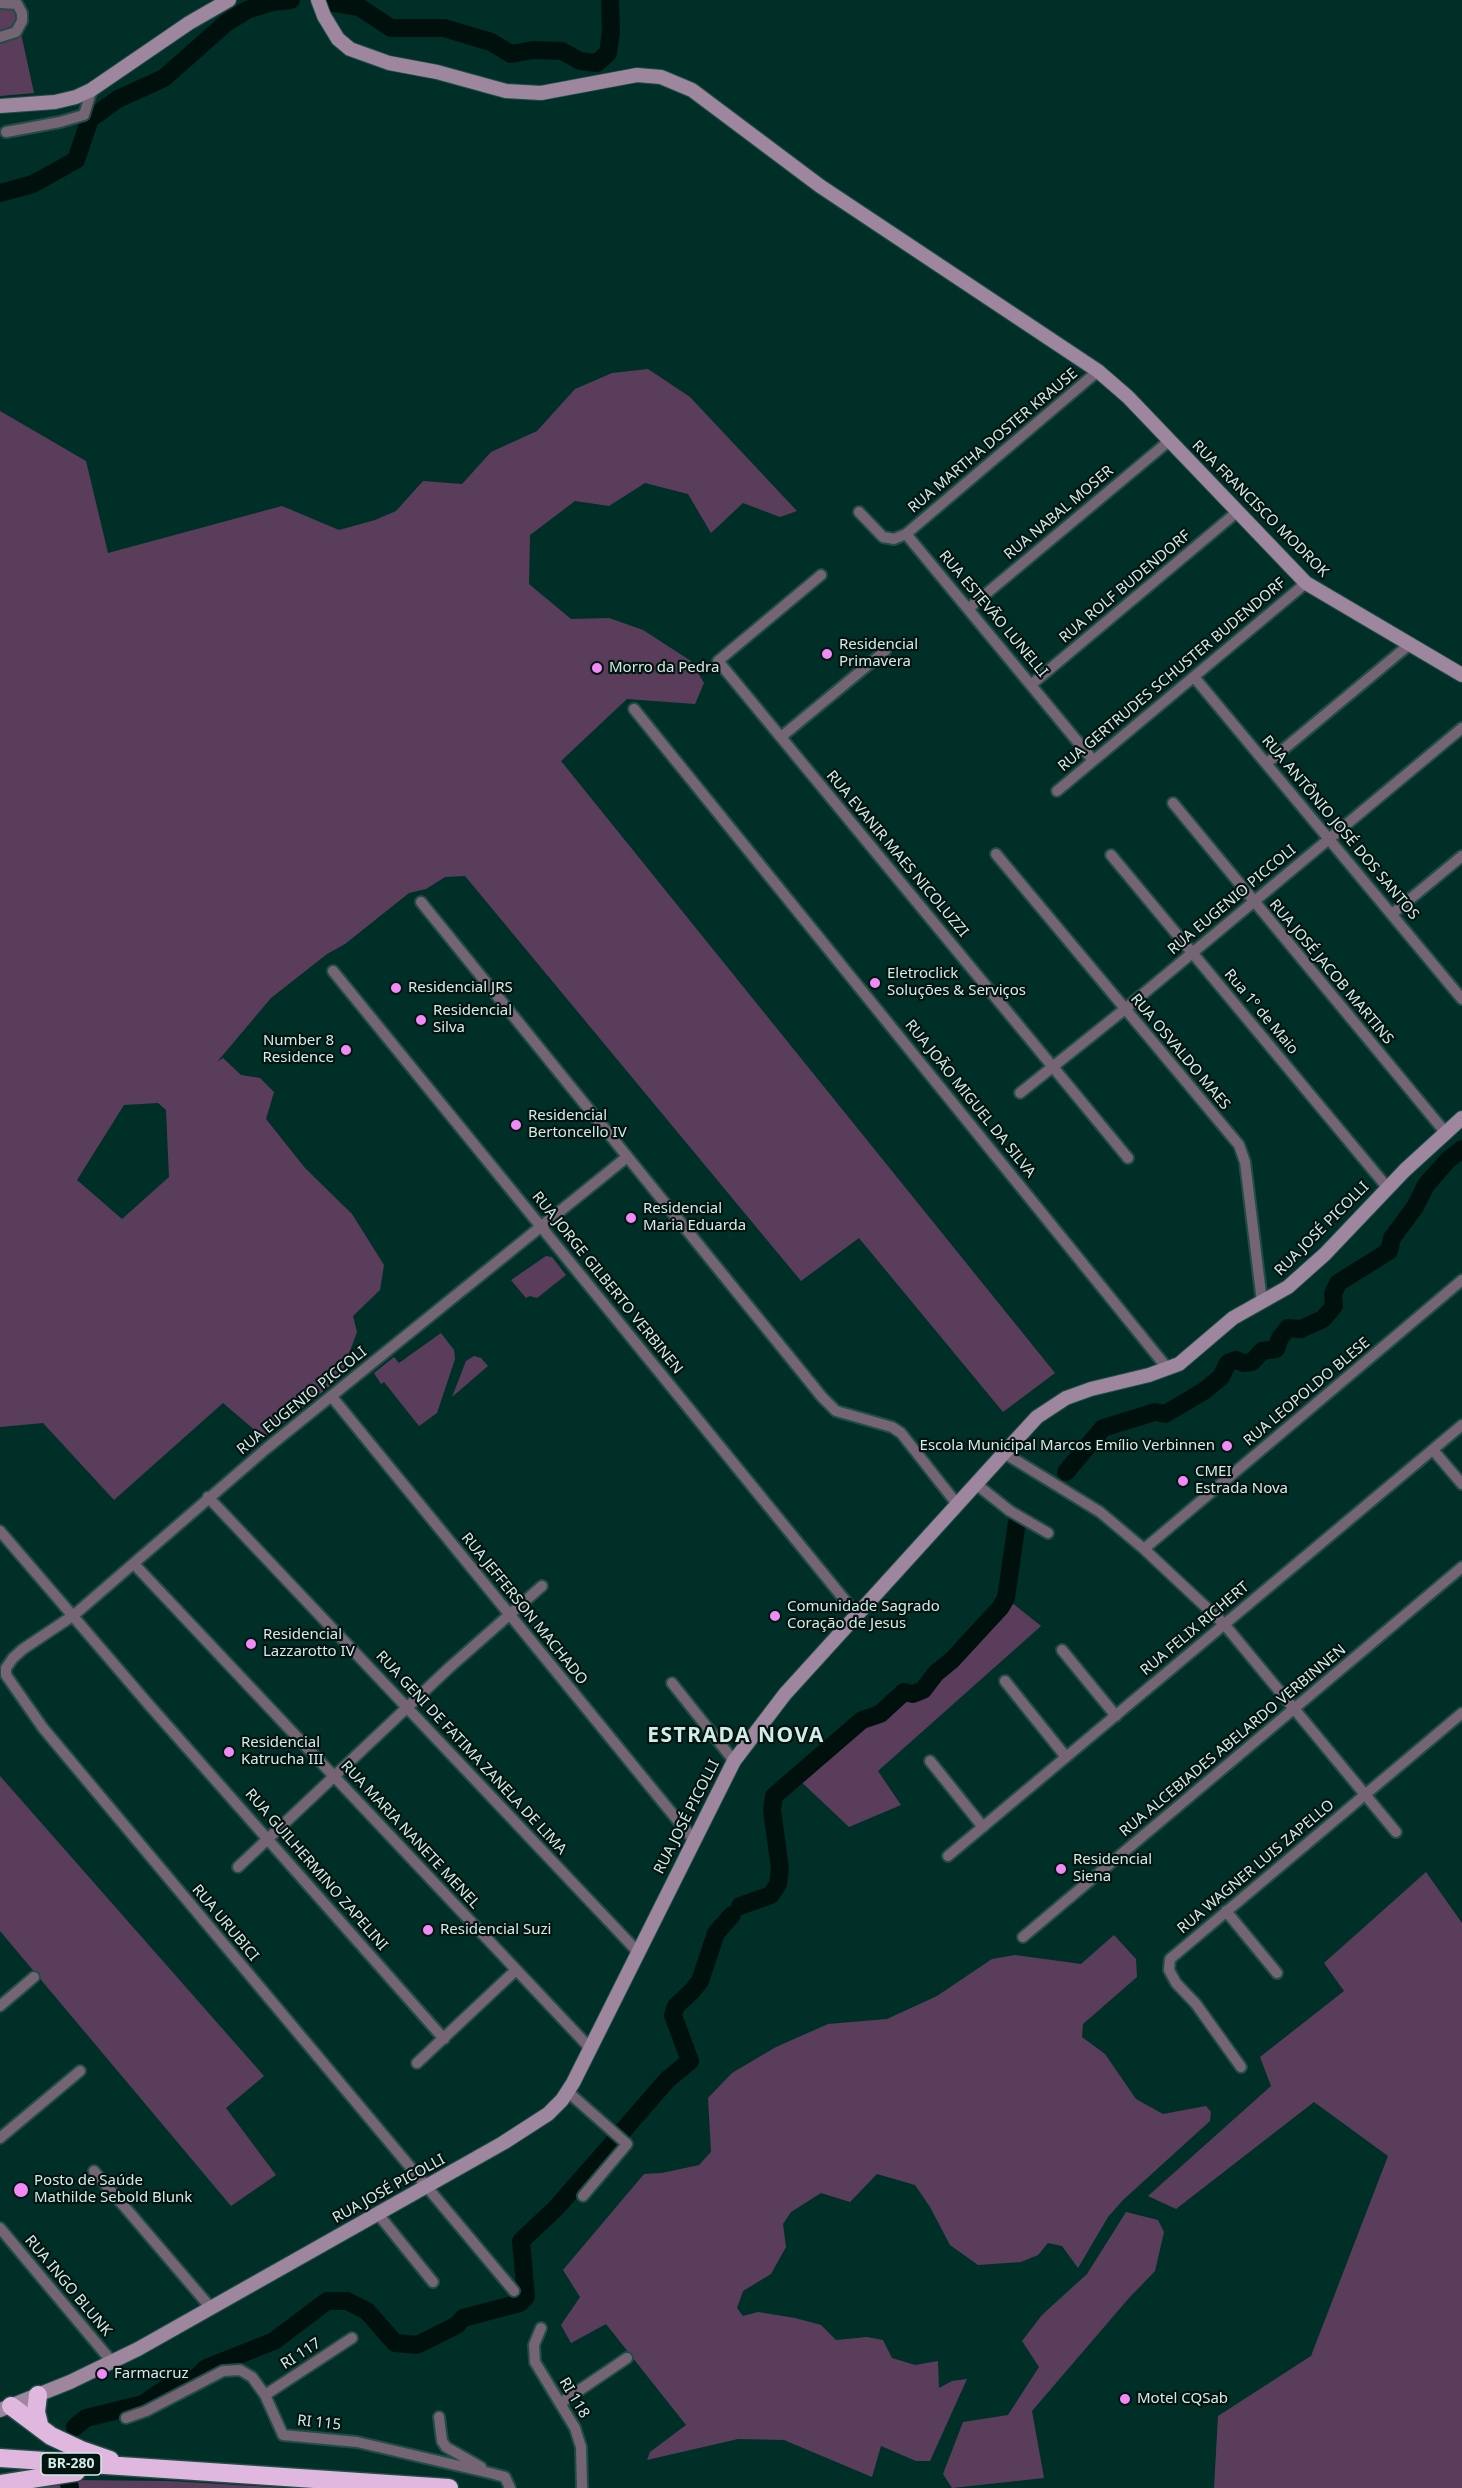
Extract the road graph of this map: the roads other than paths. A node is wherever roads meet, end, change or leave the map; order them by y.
1 (229, 0) edge
2 (318, 0) edge
3 (0, 3) edge
4 (0, 36) edge
5 (92, 89) junction
6 (0, 106) edge
7 (6, 132) dead end
8 (1098, 371) junction
9 (1169, 441) junction
10 (1237, 512) junction
11 (859, 513) dead end
12 (906, 534) junction
13 (822, 575) dead end
14 (1306, 583) junction
15 (969, 608) junction
16 (1410, 644) junction
17 (885, 651) dead end
18 (1462, 675) edge
19 (1194, 677) junction
20 (1032, 684) junction
21 (634, 709) dead end
22 (1462, 728) edge
23 (781, 737) junction
24 (1092, 759) junction
25 (1267, 763) junction
26 (1057, 791) dead end
27 (1173, 803) dead end
28 (1329, 839) junction
29 (996, 854) dead end
30 (1112, 855) dead end
31 (1462, 856) edge
32 (421, 902) dead end
33 (1254, 902) junction
34 (1392, 914) junction
35 (1192, 953) junction
36 (333, 971) dead end
37 (1458, 986) edge
38 (1462, 999) edge
39 (1125, 1009) junction
40 (1054, 1066) junction
41 (1020, 1093) dead end
42 (1462, 1118) edge
43 (1445, 1132) junction
44 (627, 1157) junction
45 (1128, 1158) dead end
46 (1388, 1187) junction
47 (541, 1226) junction
48 (1462, 1280) edge
49 (1262, 1302) junction
50 (1168, 1369) junction
51 (332, 1398) junction
52 (1462, 1425) edge
53 (1433, 1450) junction
54 (1004, 1453) junction
55 (976, 1484) junction
56 (1462, 1484) edge
57 (208, 1497) junction
58 (957, 1504) junction
59 (0, 1531) edge
60 (1048, 1533) dead end
61 (1144, 1548) junction
62 (134, 1564) junction
63 (1462, 1567) edge
64 (542, 1586) dead end
65 (509, 1613) junction
66 (857, 1614) junction
67 (74, 1615) junction
68 (1224, 1624) junction
69 (1062, 1650) dead end
70 (6, 1675) joint
71 (1005, 1682) dead end
72 (672, 1683) dead end
73 (1016, 1706) dead end
74 (406, 1707) junction
75 (1295, 1708) junction
76 (1462, 1713) edge
77 (1116, 1716) junction
78 (1064, 1759) junction
79 (734, 1761) junction
80 (928, 1763) dead end
81 (334, 1775) junction
82 (1365, 1794) junction
83 (981, 1829) junction
84 (1396, 1832) dead end
85 (268, 1839) junction
86 (693, 1839) junction
87 (948, 1856) dead end
88 (238, 1867) dead end
89 (1226, 1911) junction
90 (1023, 1938) dead end
91 (638, 1952) junction
92 (516, 1970) junction
93 (1277, 1973) dead end
94 (34, 1977) dead end
95 (0, 2006) edge
96 (444, 2039) junction
97 (590, 2048) junction
98 (417, 2063) dead end
99 (1241, 2067) dead end
100 (80, 2071) dead end
101 (568, 2092) junction
102 (0, 2138) edge
103 (94, 2171) dead end
104 (426, 2187) junction
105 (583, 2196) dead end
106 (378, 2214) junction
107 (0, 2228) edge
108 (433, 2282) dead end
109 (514, 2291) dead end
110 (211, 2308) junction
111 (541, 2328) dead end
112 (352, 2338) dead end
113 (627, 2358) dead end
114 (113, 2363) junction
115 (38, 2395) junction
116 (265, 2395) junction
117 (561, 2402) junction
118 (6, 2408) edge
119 (439, 2417) dead end
120 (126, 2418) dead end
121 (40, 2428) junction
122 (0, 2458) edge
123 (141, 2468) junction
124 (490, 2473) junction
125 (0, 2484) edge
126 (449, 2488) edge
127 (510, 2488) edge
128 (582, 2488) edge

1 - 5 street
2 - 8 street, RUA FRANCISCO MODROK
3 - 4 street
5 - 6 street
5 - 7 street
8 - 9 street, RUA FRANCISCO MODROK
8 - 12 street, RUA MARTHA DOSTER KRAUSE
9 - 10 street, RUA FRANCISCO MODROK
9 - 15 street, RUA NABAL MOSER
10 - 14 street, RUA FRANCISCO MODROK
10 - 20 street, RUA ROLF BUDENDORF
11 - 12 street
12 - 15 street, RUA ESTEVÃO LUNELLI
13 - 23 street, RUA EVANIR MAES NICOLUZZI
14 - 16 street, RUA FRANCISCO MODROK
14 - 19 street, RUA GERTRUDES SCHUSTER BUDENDORF
15 - 20 street, RUA ESTEVÃO LUNELLI
16 - 18 street, RUA FRANCISCO MODROK
16 - 25 street
17 - 23 street
19 - 24 street, RUA GERTRUDES SCHUSTER BUDENDORF
19 - 25 street, RUA ANTÔNIO JOSÉ DOS SANTOS
20 - 24 street, RUA ESTEVÃO LUNELLI
21 - 50 street, RUA JOÃO MIGUEL DA SILVA
22 - 28 street, RUA EUGENIO PICCOLI
23 - 40 street, RUA EVANIR MAES NICOLUZZI
24 - 26 street, RUA GERTRUDES SCHUSTER BUDENDORF
25 - 28 street, RUA ANTÔNIO JOSÉ DOS SANTOS
27 - 33 street, RUA JOSÉ JACOB MARTINS
28 - 33 street, RUA EUGENIO PICCOLI
28 - 34 street, RUA ANTÔNIO JOSÉ DOS SANTOS
29 - 39 street, RUA OSVALDO MAES
30 - 35 street, Rua 1º de Maio
31 - 34 street
32 - 44 street
33 - 35 street, RUA EUGENIO PICCOLI
33 - 43 street, RUA JOSÉ JACOB MARTINS
34 - 37 street, RUA ANTÔNIO JOSÉ DOS SANTOS
35 - 39 street, RUA EUGENIO PICCOLI
35 - 46 street, Rua 1º de Maio
36 - 47 street, RUA JORGE GILBERTO VERBINEN
37 - 38 street, RUA ANTÔNIO JOSÉ DOS SANTOS
39 - 40 street, RUA EUGENIO PICCOLI
39 - 49 street, RUA OSVALDO MAES
40 - 41 street, RUA EUGENIO PICCOLI
40 - 45 street, RUA EVANIR MAES NICOLUZZI
42 - 43 street, RUA JOSÉ PICOLLI
43 - 46 street, RUA JOSÉ PICOLLI
44 - 47 street, RUA EUGENIO PICCOLI
44 - 58 street
46 - 49 street, RUA JOSÉ PICOLLI
47 - 51 street, RUA EUGENIO PICCOLI
47 - 66 street, RUA JORGE GILBERTO VERBINEN
48 - 61 street, RUA LEOPOLDO BLESE
49 - 50 street, RUA JOSÉ PICOLLI
50 - 54 street, RUA JOSÉ PICOLLI
51 - 57 street, RUA EUGENIO PICCOLI
51 - 65 street, RUA JEFFERSON MACHADO
52 - 53 street, RUA FELIX RICHERT
53 - 56 street
53 - 68 street, RUA FELIX RICHERT
54 - 55 street, RUA JOSÉ PICOLLI
54 - 61 street
55 - 58 street, RUA JOSÉ PICOLLI
55 - 60 street
57 - 62 street, RUA EUGENIO PICCOLI
57 - 74 street, RUA GENI DE FATIMA ZANELA DE LIMA
58 - 66 street, RUA JOSÉ PICOLLI
59 - 67 street, RUA GUILHERMINO ZAPELINI
61 - 68 street
62 - 67 street, RUA EUGENIO PICCOLI
62 - 81 street, RUA MARIA NANETE MENEL
63 - 75 street, RUA ALCEBIADES ABELARDO VERBINNEN
64 - 65 street
65 - 74 street
65 - 86 street, RUA JEFFERSON MACHADO
66 - 79 street, RUA JOSÉ PICOLLI
67 - 70 street, RUA EUGENIO PICCOLI
67 - 85 street, RUA GUILHERMINO ZAPELINI
68 - 75 street
68 - 77 street, RUA FELIX RICHERT
69 - 77 street
70 - 104 street, RUA URUBICI
71 - 78 street
72 - 79 street
73 - 78 street
74 - 81 street
74 - 91 street, RUA GENI DE FATIMA ZANELA DE LIMA
75 - 82 street
75 - 90 street, RUA ALCEBIADES ABELARDO VERBINNEN
76 - 82 street, RUA WAGNER LUIS ZAPELLO
77 - 78 street, RUA FELIX RICHERT
78 - 83 street, RUA FELIX RICHERT
79 - 86 street, RUA JOSÉ PICOLLI
80 - 83 street
81 - 85 street
81 - 92 street, RUA MARIA NANETE MENEL
82 - 84 street
82 - 89 street, RUA WAGNER LUIS ZAPELLO
83 - 87 street, RUA FELIX RICHERT
85 - 88 street
85 - 96 street, RUA GUILHERMINO ZAPELINI
86 - 91 street, RUA JOSÉ PICOLLI
89 - 93 street
89 - 99 street, RUA WAGNER LUIS ZAPELLO
91 - 97 street, RUA JOSÉ PICOLLI
92 - 96 street
92 - 97 street, RUA MARIA NANETE MENEL
94 - 95 street
96 - 98 street
97 - 101 street, RUA JOSÉ PICOLLI
100 - 102 street
101 - 104 street, RUA JOSÉ PICOLLI
101 - 105 street
103 - 110 street
104 - 106 street, RUA JOSÉ PICOLLI
104 - 109 street, RUA URUBICI
106 - 108 street
106 - 110 street, RUA JOSÉ PICOLLI
107 - 114 street, RUA INGO BLUNK
110 - 114 street, RUA JOSÉ PICOLLI
111 - 117 street, RI 118
112 - 116 street, RI 117
113 - 117 street
114 - 115 street, RUA JOSÉ PICOLLI
115 - 118 street, RUA JOSÉ PICOLLI
115 - 121 highway
116 - 120 street, RI 115
116 - 124 street, RI 115
117 - 128 street, RI 118
118 - 121 highway
119 - 124 street
121 - 123 highway
122 - 123 highway, BR-280
123 - 125 highway
123 - 126 highway, BR-280
124 - 127 street, RI 115

